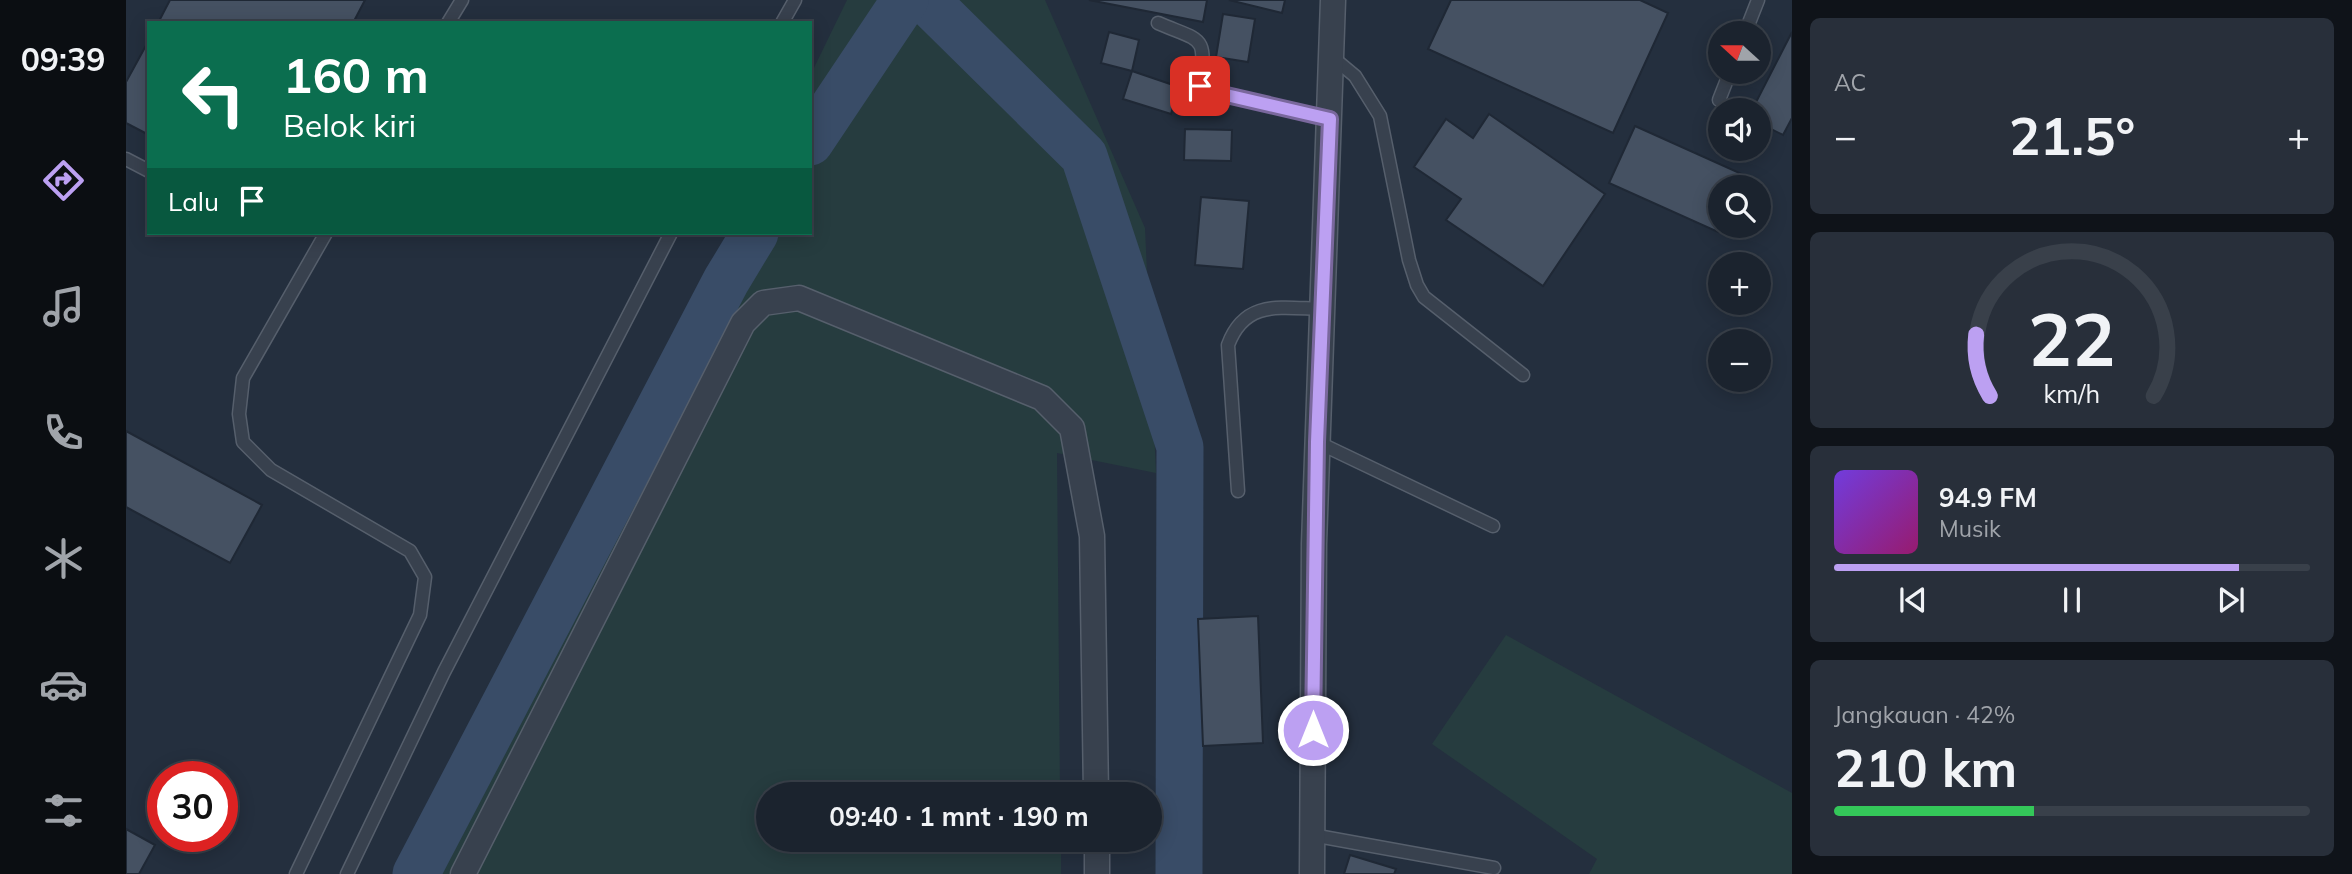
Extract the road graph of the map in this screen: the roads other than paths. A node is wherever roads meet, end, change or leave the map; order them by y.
1 (462, 0) edge
2 (795, 0) edge
3 (1333, 0) edge
4 (1758, 0) edge
5 (449, 21) edge
6 (783, 21) edge
7 (1750, 21) edge
8 (1158, 23) dead end
9 (1331, 56) junction
10 (1330, 119) junction
11 (126, 159) edge
12 (147, 170) edge
13 (325, 235) edge
14 (670, 235) edge
15 (1322, 309) junction
16 (1523, 375) dead end
17 (1317, 442) junction
18 (1238, 491) dead end
19 (1493, 526) dead end
20 (1096, 782) edge
21 (1312, 835) junction
22 (1097, 852) edge
23 (1494, 868) dead end
24 (296, 874) edge
25 (347, 874) edge
26 (463, 874) edge
27 (1097, 874) edge
28 (1312, 874) edge

1 - 5 lane
2 - 6 lane
3 - 9 street
4 - 7 lane
8 - 10 lane
9 - 10 street
9 - 16 lane
10 - 15 street
11 - 12 lane
13 - 24 lane
14 - 25 lane
15 - 17 street
15 - 18 lane
17 - 19 lane
17 - 21 street
20 - 26 street
21 - 23 lane
21 - 28 street
22 - 27 street

